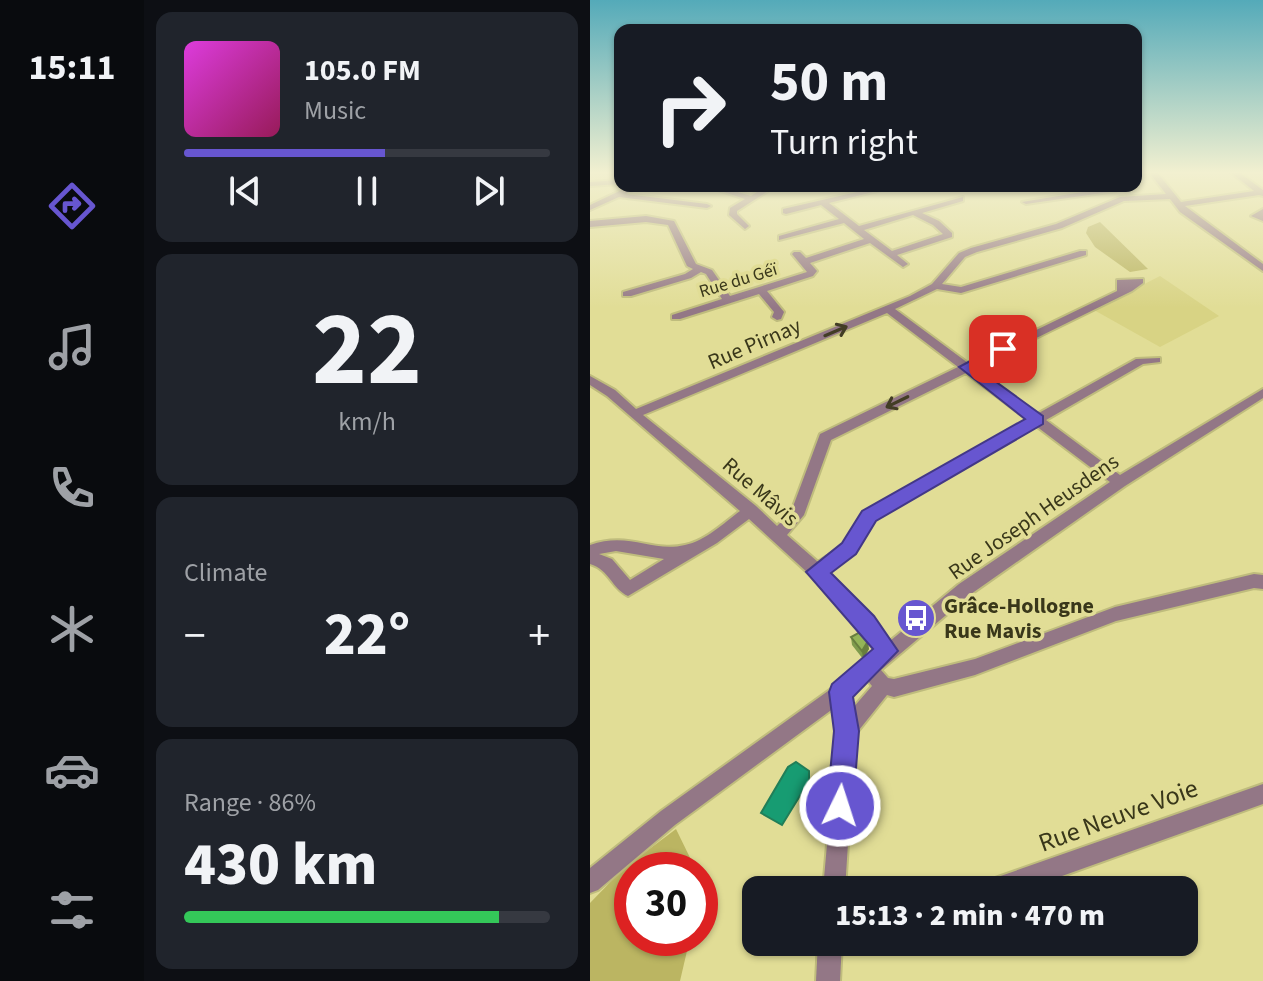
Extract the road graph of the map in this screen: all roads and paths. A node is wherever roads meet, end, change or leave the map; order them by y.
1 (736, 217) edge
2 (842, 217) edge
3 (902, 217) edge
4 (925, 217) edge
5 (1083, 217) edge
6 (1194, 217) edge
7 (846, 220) junction
8 (590, 224) edge
9 (745, 226) dead end
10 (859, 229) junction
11 (781, 238) dead end
12 (872, 239) junction
13 (1083, 253) dead end
14 (892, 254) junction
15 (903, 264) dead end
16 (1262, 265) edge
17 (702, 268) junction
18 (935, 286) junction
19 (761, 290) junction
20 (1122, 291) dead end
21 (627, 294) dead end
22 (727, 299) junction
23 (888, 309) junction
24 (676, 317) dead end
25 (777, 317) dead end
26 (1156, 360) dead end
27 (967, 367) junction
28 (590, 380) edge
29 (1263, 393) edge
30 (635, 414) junction
31 (1037, 420) junction
32 (1120, 482) junction
33 (751, 510) junction
34 (778, 535) junction
35 (630, 545) junction
36 (590, 551) edge
37 (653, 551) junction
38 (689, 551) junction
39 (598, 560) edge
40 (816, 572) junction
41 (649, 576) junction
42 (1263, 582) edge
43 (887, 651) junction
44 (869, 669) junction
45 (883, 686) junction
46 (841, 692) junction
47 (846, 731) junction
48 (1263, 794) edge
49 (835, 876) edge
50 (1032, 876) edge
51 (590, 882) edge
52 (833, 956) edge
53 (828, 981) edge

1 - 9 street
2 - 7 street
3 - 10 street
4 - 14 street
5 - 18 street
6 - 16 street
7 - 10 street
7 - 11 street
8 - 17 street
10 - 12 street
12 - 14 street
12 - 19 street, Rue du Géï
13 - 18 street
14 - 15 street
17 - 21 street
17 - 22 street
18 - 23 street, Rue Pirnay
19 - 22 street, Rue du Géï
19 - 25 street
20 - 27 street
22 - 24 street, Rue du Géï
23 - 27 street
30 -> 23 street, Rue Pirnay
26 - 31 street
27 - 31 street
27 -> 34 street
28 - 30 street, Rue Mâvis
29 - 32 street, Rue Joseph Heusdens
30 - 33 street, Rue Mâvis
31 - 32 street
31 - 40 street
32 - 43 street, Rue Joseph Heusdens
33 - 34 street, Rue Mâvis
33 - 38 street
34 - 40 street, Rue Mâvis
35 - 36 street
35 - 37 street
35 - 39 street
37 - 38 street
37 - 41 street
38 - 41 street
39 - 41 street
40 - 43 street, Rue Mâvis
42 - 45 street
43 - 44 street, Rue Joseph Heusdens
44 - 45 street
44 - 46 street, Rue Joseph Heusdens
45 - 47 street
46 - 47 street
46 - 51 street, Rue Joseph Heusdens
47 - 49 street
48 - 50 street, Rue Neuve Voie
52 - 53 street

